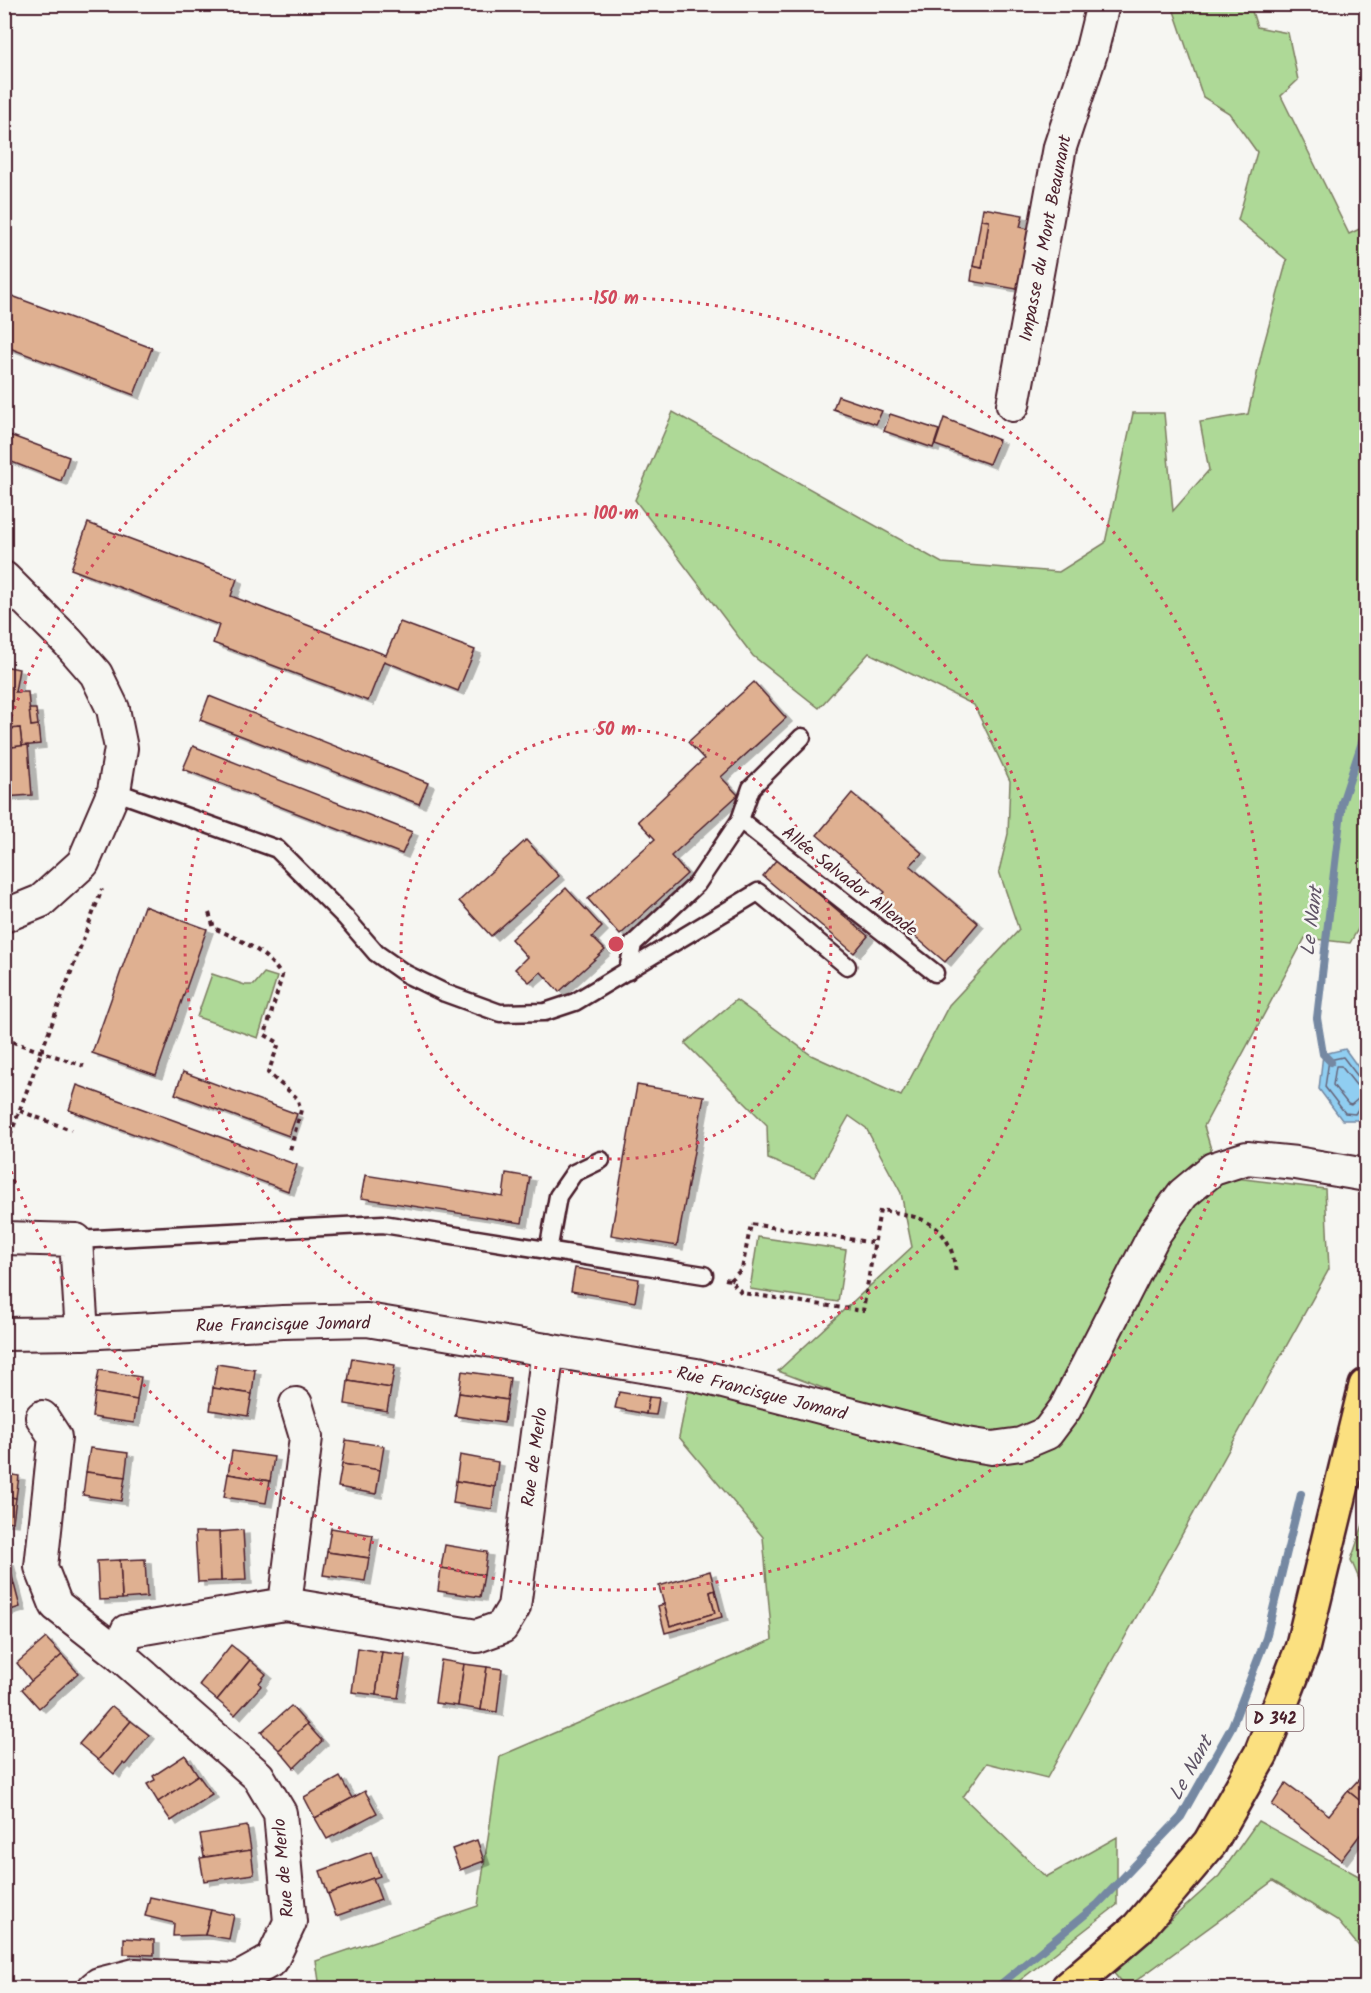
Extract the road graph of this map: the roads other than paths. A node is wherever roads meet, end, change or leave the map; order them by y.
1 (1103, 4) edge
2 (1013, 405) dead end
3 (4, 578) edge
4 (802, 737) dead end
5 (114, 791) junction
6 (740, 820) junction
7 (4, 916) edge
8 (847, 966) dead end
9 (628, 971) junction
10 (935, 973) dead end
11 (601, 1160) dead end
12 (1366, 1175) edge
13 (4, 1238) edge
14 (76, 1240) junction
15 (548, 1251) junction
16 (704, 1275) road end
17 (82, 1333) junction
18 (4, 1334) edge
19 (548, 1350) junction
20 (1366, 1386) edge
21 (296, 1404) dead end
22 (42, 1417) dead end
23 (285, 1604) junction
24 (120, 1655) junction
25 (94, 1989) edge
26 (1068, 1989) edge

1 - 2 street, Impasse du Mont Beaunant
3 - 5 street
4 - 6 lane
5 - 7 street
5 - 9 lane
6 - 9 lane
6 - 10 lane, Allée Salvador Allende
8 - 9 lane
11 - 15 lane
12 - 19 street, Rue Francisque Jomard
13 - 14 street
14 - 15 lane
14 - 17 street
15 - 16 lane
17 - 18 street, Rue Francisque Jomard
17 - 19 street, Rue Francisque Jomard
19 - 23 street, Rue de Merlo
20 - 26 main road, D 342
21 - 23 street
22 - 24 street, Rue de Merlo
23 - 24 street, Rue de Merlo
24 - 25 street, Rue de Merlo

